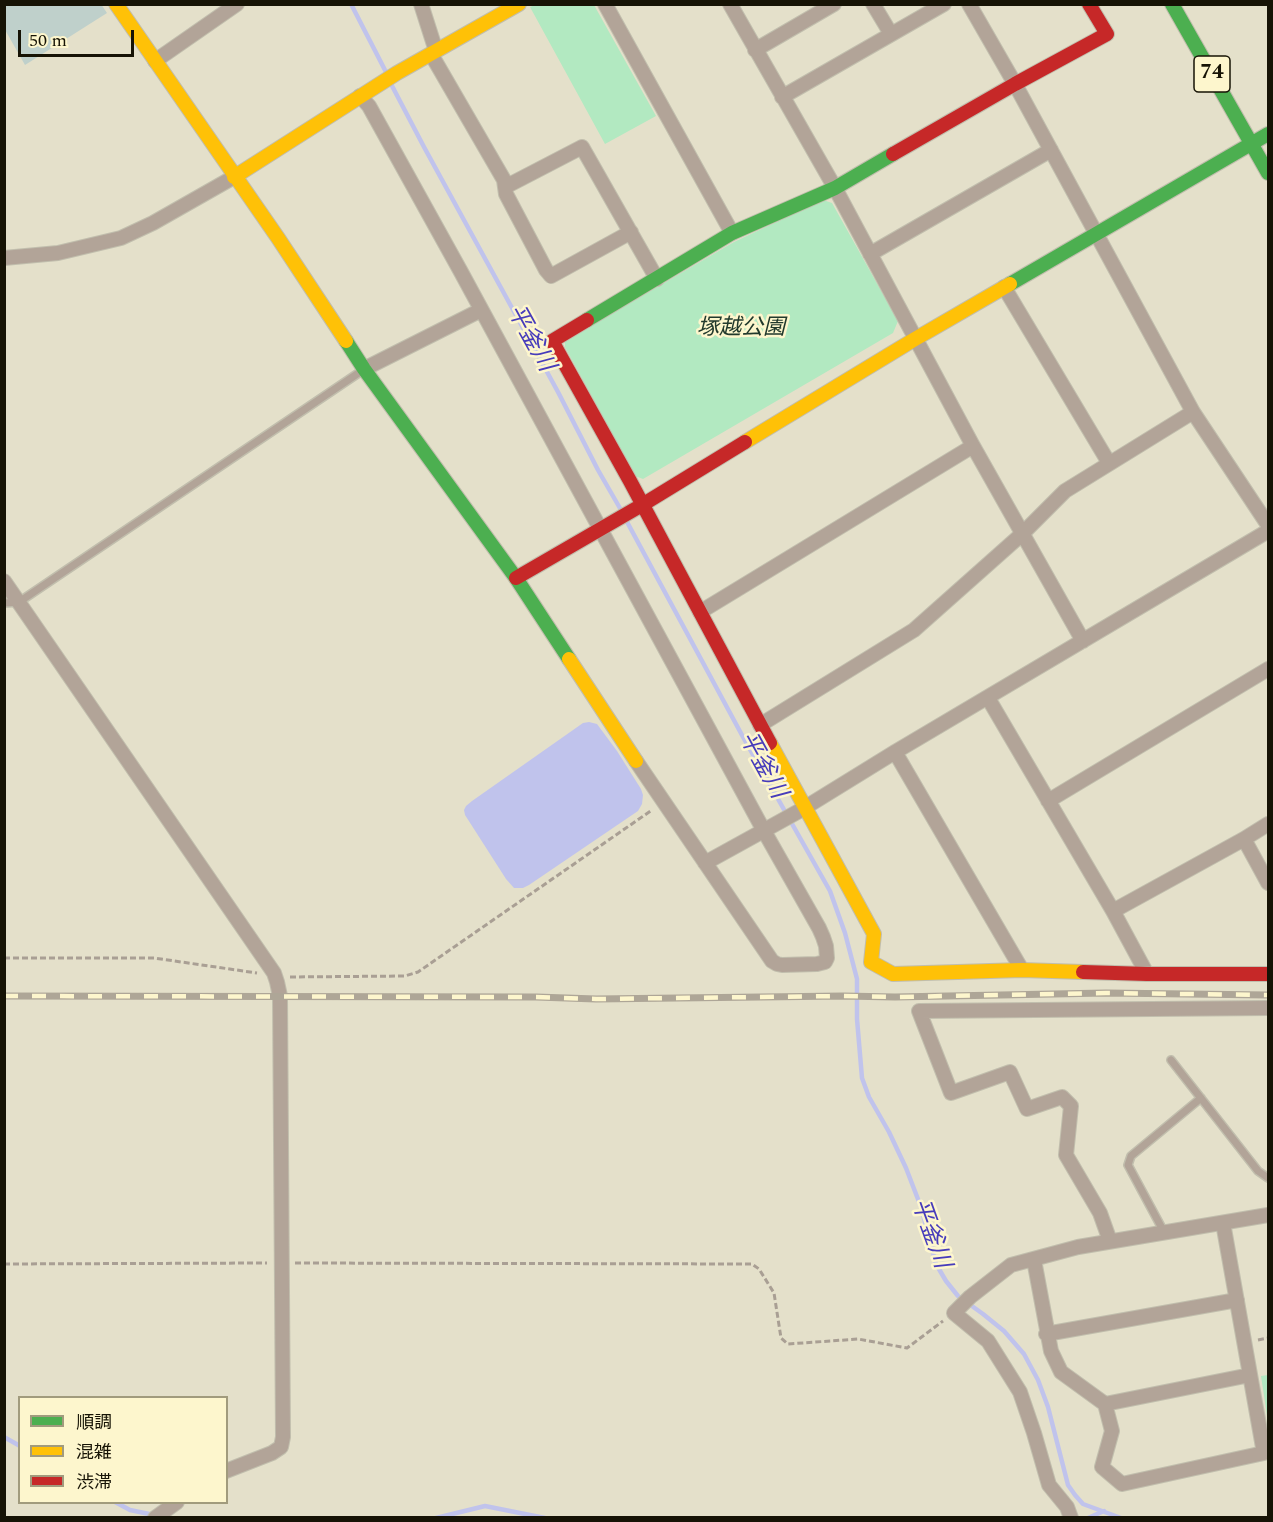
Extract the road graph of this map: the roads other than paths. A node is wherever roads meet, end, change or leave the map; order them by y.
1 (116, 4) edge
2 (237, 4) edge
3 (422, 4) edge
4 (519, 4) edge
5 (605, 4) edge
6 (834, 4) edge
7 (873, 4) edge
8 (944, 4) edge
9 (969, 4) edge
10 (1089, 4) edge
11 (1172, 4) edge
12 (730, 5) edge
13 (891, 34) junction
14 (755, 50) junction
15 (433, 52) junction
16 (155, 62) junction
17 (1015, 84) junction
18 (360, 96) junction
19 (782, 97) junction
20 (1269, 135) edge
21 (1251, 144) junction
22 (1050, 150) junction
23 (1269, 173) edge
24 (234, 177) junction
25 (505, 187) junction
26 (835, 188) junction
27 (631, 232) junction
28 (732, 233) junction
29 (1096, 234) junction
30 (870, 254) junction
31 (4, 258) edge
32 (657, 279) junction
33 (1004, 287) junction
34 (481, 310) junction
35 (915, 339) junction
36 (364, 369) junction
37 (1193, 412) junction
38 (973, 446) junction
39 (1109, 463) junction
40 (639, 507) junction
41 (1269, 525) edge
42 (605, 526) junction
43 (1269, 531) edge
44 (1022, 534) junction
45 (516, 578) junction
46 (4, 581) edge
47 (19, 602) junction
48 (4, 603) edge
49 (700, 612) junction
50 (1083, 640) junction
51 (1269, 669) edge
52 (988, 698) junction
53 (760, 725) junction
54 (895, 752) junction
55 (1048, 801) junction
56 (803, 808) junction
57 (1269, 825) edge
58 (767, 829) junction
59 (1244, 839) junction
60 (705, 863) junction
61 (1269, 883) edge
62 (1113, 911) junction
63 (1022, 970) junction
64 (1146, 974) junction
65 (1269, 974) edge
66 (1269, 1008) edge
67 (1172, 1060) dead end
68 (1201, 1098) junction
69 (1269, 1178) edge
70 (1269, 1215) edge
71 (1223, 1223) junction
72 (1164, 1232) junction
73 (1110, 1241) junction
74 (1034, 1260) junction
75 (1237, 1300) junction
76 (1047, 1334) junction
77 (1250, 1375) junction
78 (1105, 1404) junction
79 (228, 1470) edge
80 (176, 1504) edge
81 (155, 1518) edge
82 (1071, 1518) edge

1 - 16 street
2 - 16 street
3 - 15 street
4 - 15 street
5 - 28 street
6 - 14 street
7 - 13 street
8 - 13 street
9 - 17 street
10 - 17 street
11 - 21 street, 74
12 - 14 street
13 - 19 street
14 - 19 street
15 - 18 street
15 - 25 street
16 - 24 street
17 - 22 street
17 - 26 street
18 - 24 street
18 - 34 street
19 - 26 street
20 - 21 street
21 - 23 street, 74
21 - 29 street
22 - 29 street
22 - 30 street
24 - 31 street
24 - 36 street
25 - 27 street
25 - 27 street
26 - 28 street
26 - 30 street
27 - 32 street
28 - 32 street
29 - 33 street
29 - 37 street
30 - 35 street
32 - 40 street
33 - 35 street
33 - 39 street
34 - 36 street
34 - 42 street
35 - 38 street
35 - 40 street
36 - 45 street
36 - 47 lane
37 - 39 street
37 - 41 street
38 - 44 street
38 - 49 street
39 - 44 street
40 - 42 street
40 - 49 street
42 - 45 street
42 - 58 street
43 - 50 street
44 - 50 street
44 - 53 street
45 - 60 street
46 - 47 street
47 - 48 lane
47 - 79 street
49 - 53 street
50 - 52 street
51 - 55 street
52 - 54 street
52 - 55 street
53 - 56 street
54 - 56 street
54 - 63 street
55 - 62 street
56 - 58 street
56 - 63 street
57 - 59 street
58 - 60 street
58 - 60 street
59 - 61 street
59 - 62 street
62 - 64 street
63 - 64 street
64 - 65 street
66 - 73 street
67 - 68 lane
68 - 69 lane
68 - 72 lane
70 - 71 street
71 - 72 street
71 - 75 street
72 - 73 street
73 - 74 street
74 - 76 street
74 - 82 street
75 - 76 street
75 - 77 street
76 - 78 street
77 - 78 street
77 - 78 street
80 - 81 street

